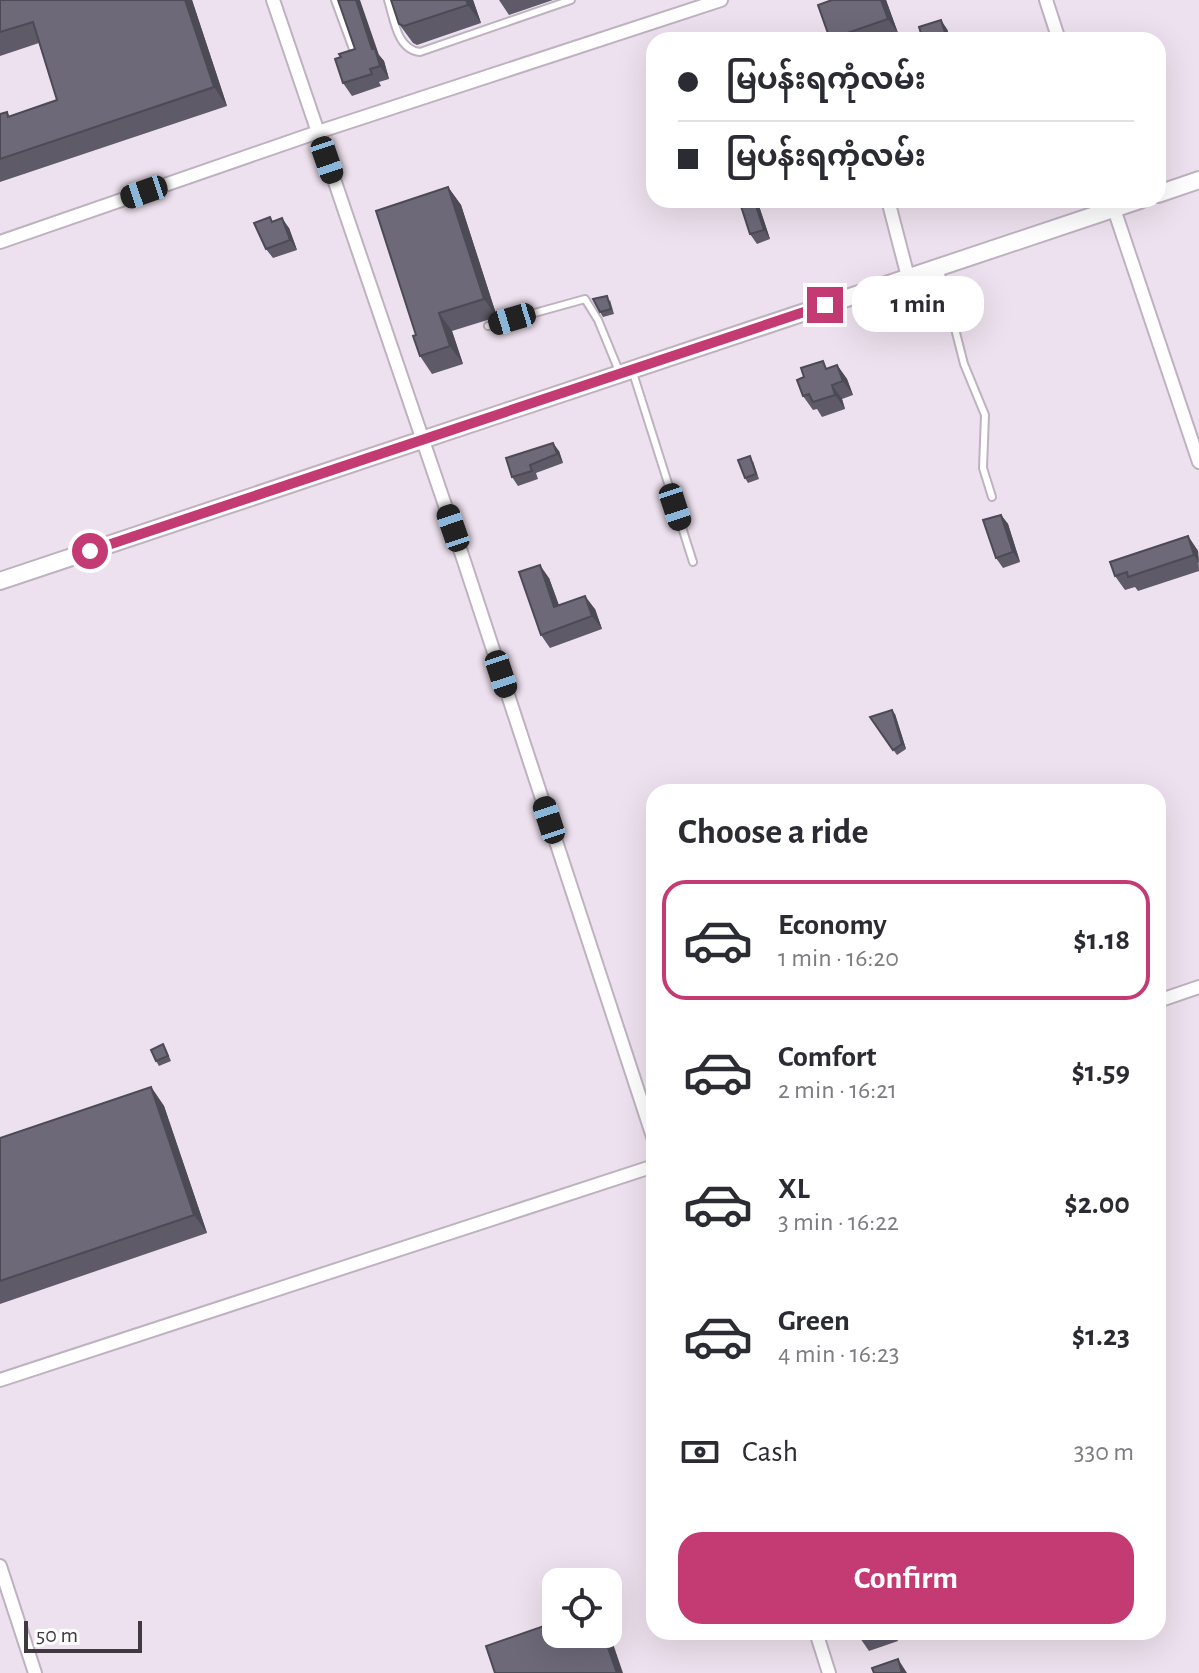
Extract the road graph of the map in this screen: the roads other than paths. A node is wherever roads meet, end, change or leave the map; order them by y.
1 (273, 0) edge
2 (335, 0) edge
3 (388, 0) edge
4 (571, 0) edge
5 (721, 0) edge
6 (1046, 0) edge
7 (1056, 32) edge
8 (353, 49) edge
9 (318, 132) junction
10 (1199, 180) edge
11 (1166, 191) edge
12 (890, 208) edge
13 (1101, 208) edge
14 (1113, 208) edge
15 (0, 242) edge
16 (939, 267) junction
17 (908, 277) junction
18 (488, 326) dead end
19 (626, 372) junction
20 (422, 440) junction
21 (1199, 462) edge
22 (992, 497) dead end
23 (693, 562) dead end
24 (0, 581) edge
25 (1199, 987) edge
26 (1166, 998) edge
27 (646, 1116) edge
28 (646, 1169) edge
29 (0, 1380) edge
30 (0, 1566) edge
31 (818, 1640) edge
32 (35, 1673) edge
33 (827, 1673) edge

1 - 9 street
2 - 8 lane
3 - 4 lane
5 - 9 street
6 - 7 street
9 - 15 street
9 - 20 street
10 - 11 street
12 - 17 street
13 - 16 street
14 - 21 street
16 - 17 street
16 - 22 lane
17 - 19 street
18 - 19 lane
19 - 20 street
19 - 23 lane
20 - 24 street
20 - 27 street
25 - 26 street
28 - 29 street
30 - 32 street
31 - 33 street

